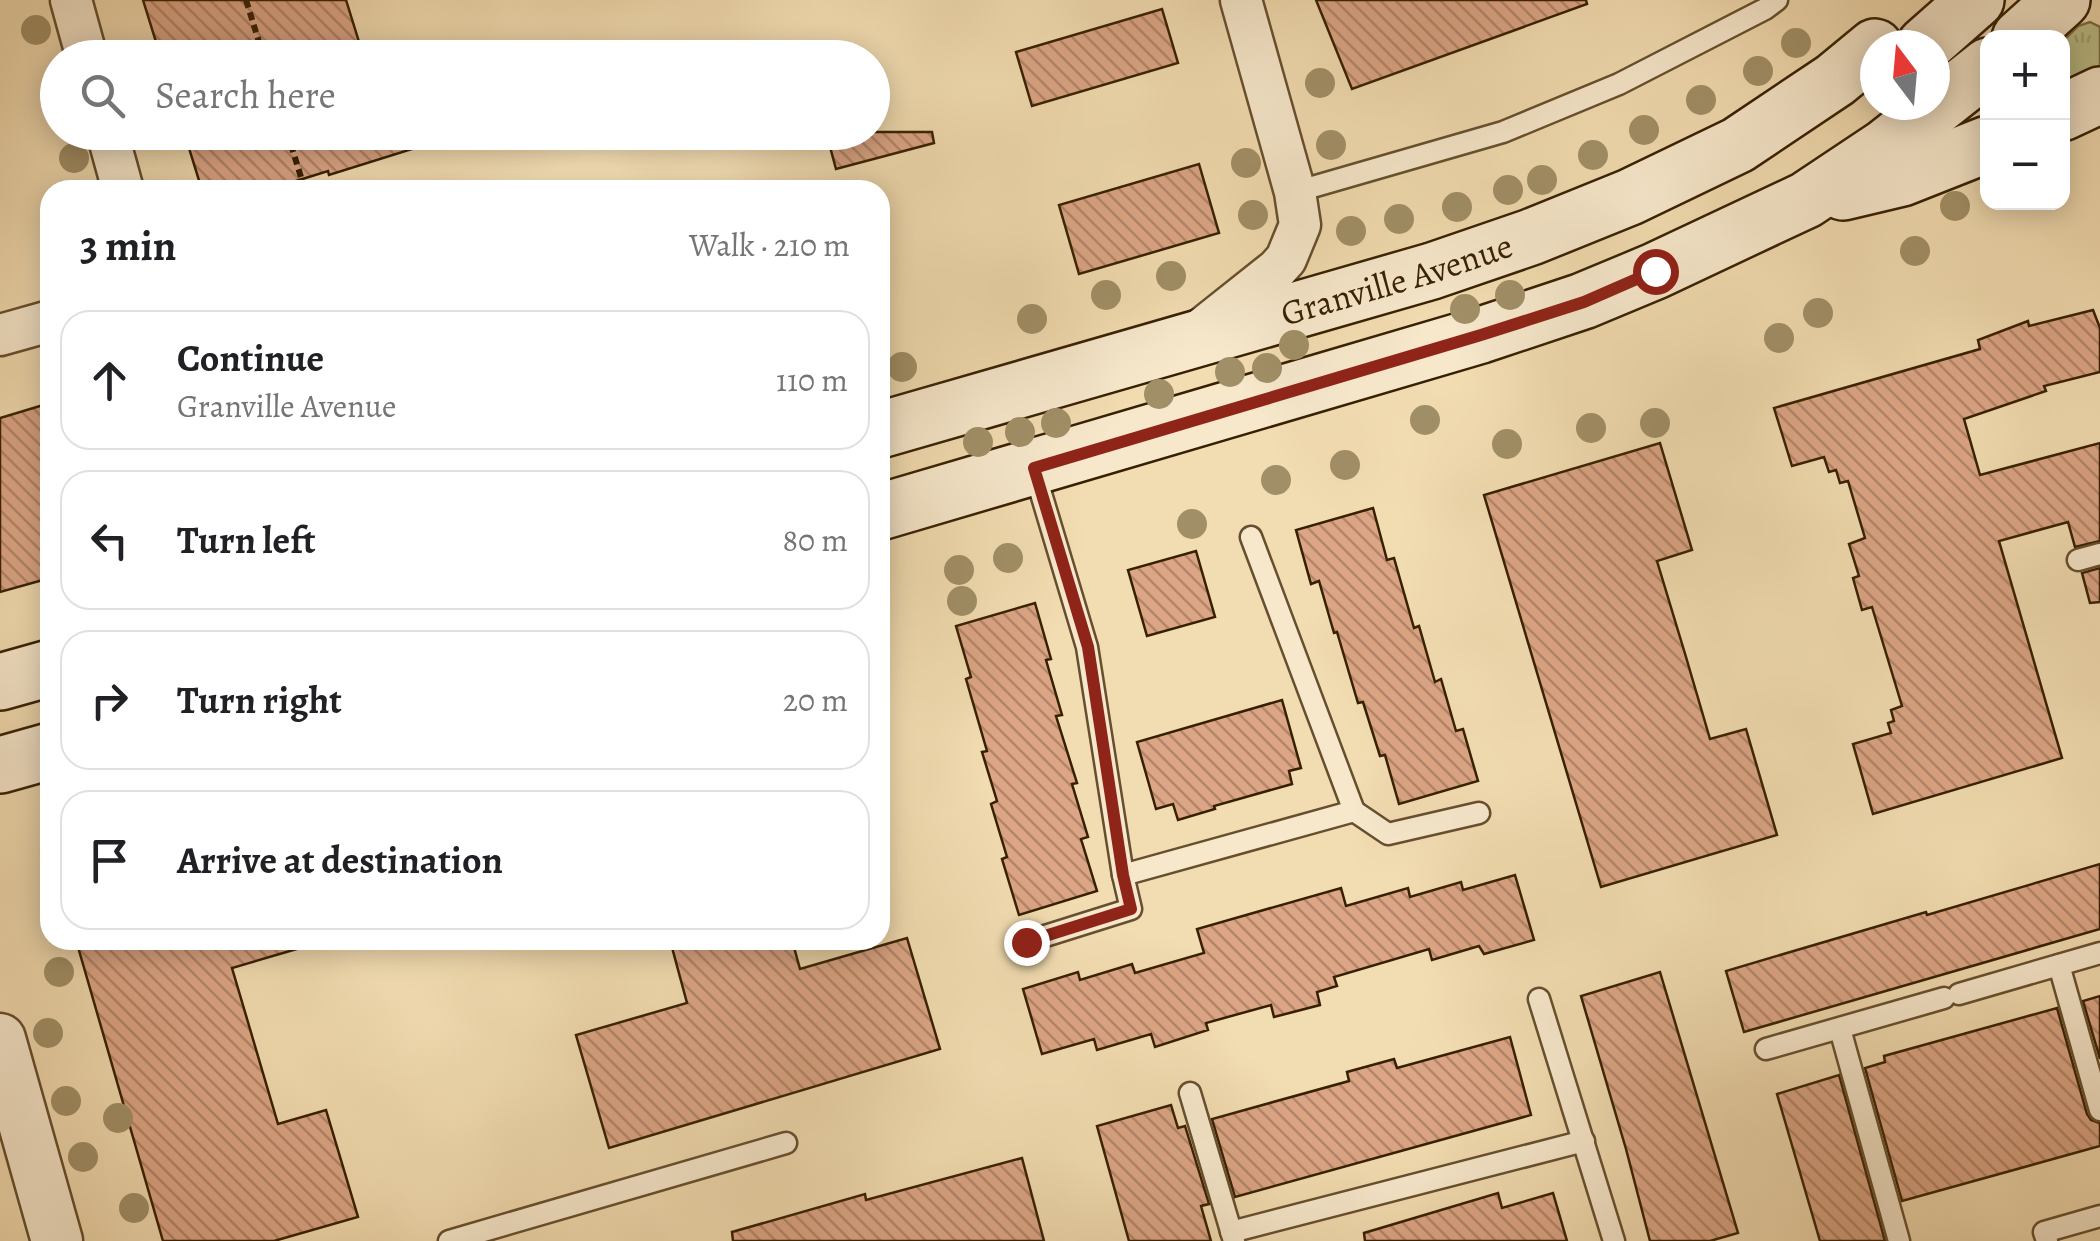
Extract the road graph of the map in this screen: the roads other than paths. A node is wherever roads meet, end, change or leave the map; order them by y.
1 (71, 0) edge
2 (1241, 0) edge
3 (1777, 0) edge
4 (1928, 0) edge
5 (1976, 0) edge
6 (2062, 0) edge
7 (1895, 30) edge
8 (1942, 30) edge
9 (2029, 30) edge
10 (82, 40) edge
11 (1860, 59) edge
12 (1980, 72) edge
13 (2100, 95) edge
14 (1860, 101) edge
15 (2070, 110) edge
16 (2070, 114) edge
17 (2100, 116) edge
18 (1738, 145) junction
19 (1980, 147) edge
20 (112, 150) edge
21 (120, 180) edge
22 (1295, 192) junction
23 (1806, 200) junction
24 (40, 324) edge
25 (0, 335) edge
26 (1183, 342) junction
27 (890, 427) edge
28 (1034, 468) junction
29 (890, 509) edge
30 (1250, 537) dead end
31 (2100, 554) edge
32 (2078, 560) dead end
33 (40, 671) edge
34 (0, 682) edge
35 (40, 754) edge
36 (0, 765) edge
37 (1354, 811) junction
38 (1479, 813) dead end
39 (1123, 875) junction
40 (1026, 942) dead end
41 (2100, 953) edge
42 (2059, 965) junction
43 (1539, 1000) dead end
44 (1840, 1029) junction
45 (0, 1039) edge
46 (1766, 1049) dead end
47 (1190, 1092) dead end
48 (2100, 1110) edge
49 (1584, 1141) junction
50 (786, 1143) dead end
51 (2100, 1216) edge
52 (1232, 1237) edge
53 (57, 1241) edge
54 (450, 1241) edge
55 (1614, 1241) edge
56 (1899, 1241) edge
57 (2047, 1241) edge

1 - 10 street
2 - 22 street
3 - 22 lane
4 - 7 main road, Granville Avenue
5 - 8 main road
6 - 9 main road
11 - 18 main road, Granville Avenue
12 - 23 main road
13 - 15 main road
14 - 18 main road
16 - 17 main road
18 - 26 main road, Granville Avenue
19 - 23 main road
20 - 21 street
22 - 26 street
23 - 28 main road
24 - 25 street
26 - 27 main road, Granville Avenue
28 - 29 main road
28 - 39 lane
30 - 37 lane
31 - 32 lane
33 - 34 main road
35 - 36 main road
37 - 38 lane
37 - 39 lane
39 - 40 lane
41 - 42 lane
42 - 44 lane
42 - 48 lane
43 - 49 lane
44 - 46 lane
44 - 56 lane
45 - 53 street
47 - 52 lane
49 - 52 lane
49 - 55 lane
50 - 54 lane
51 - 57 lane

